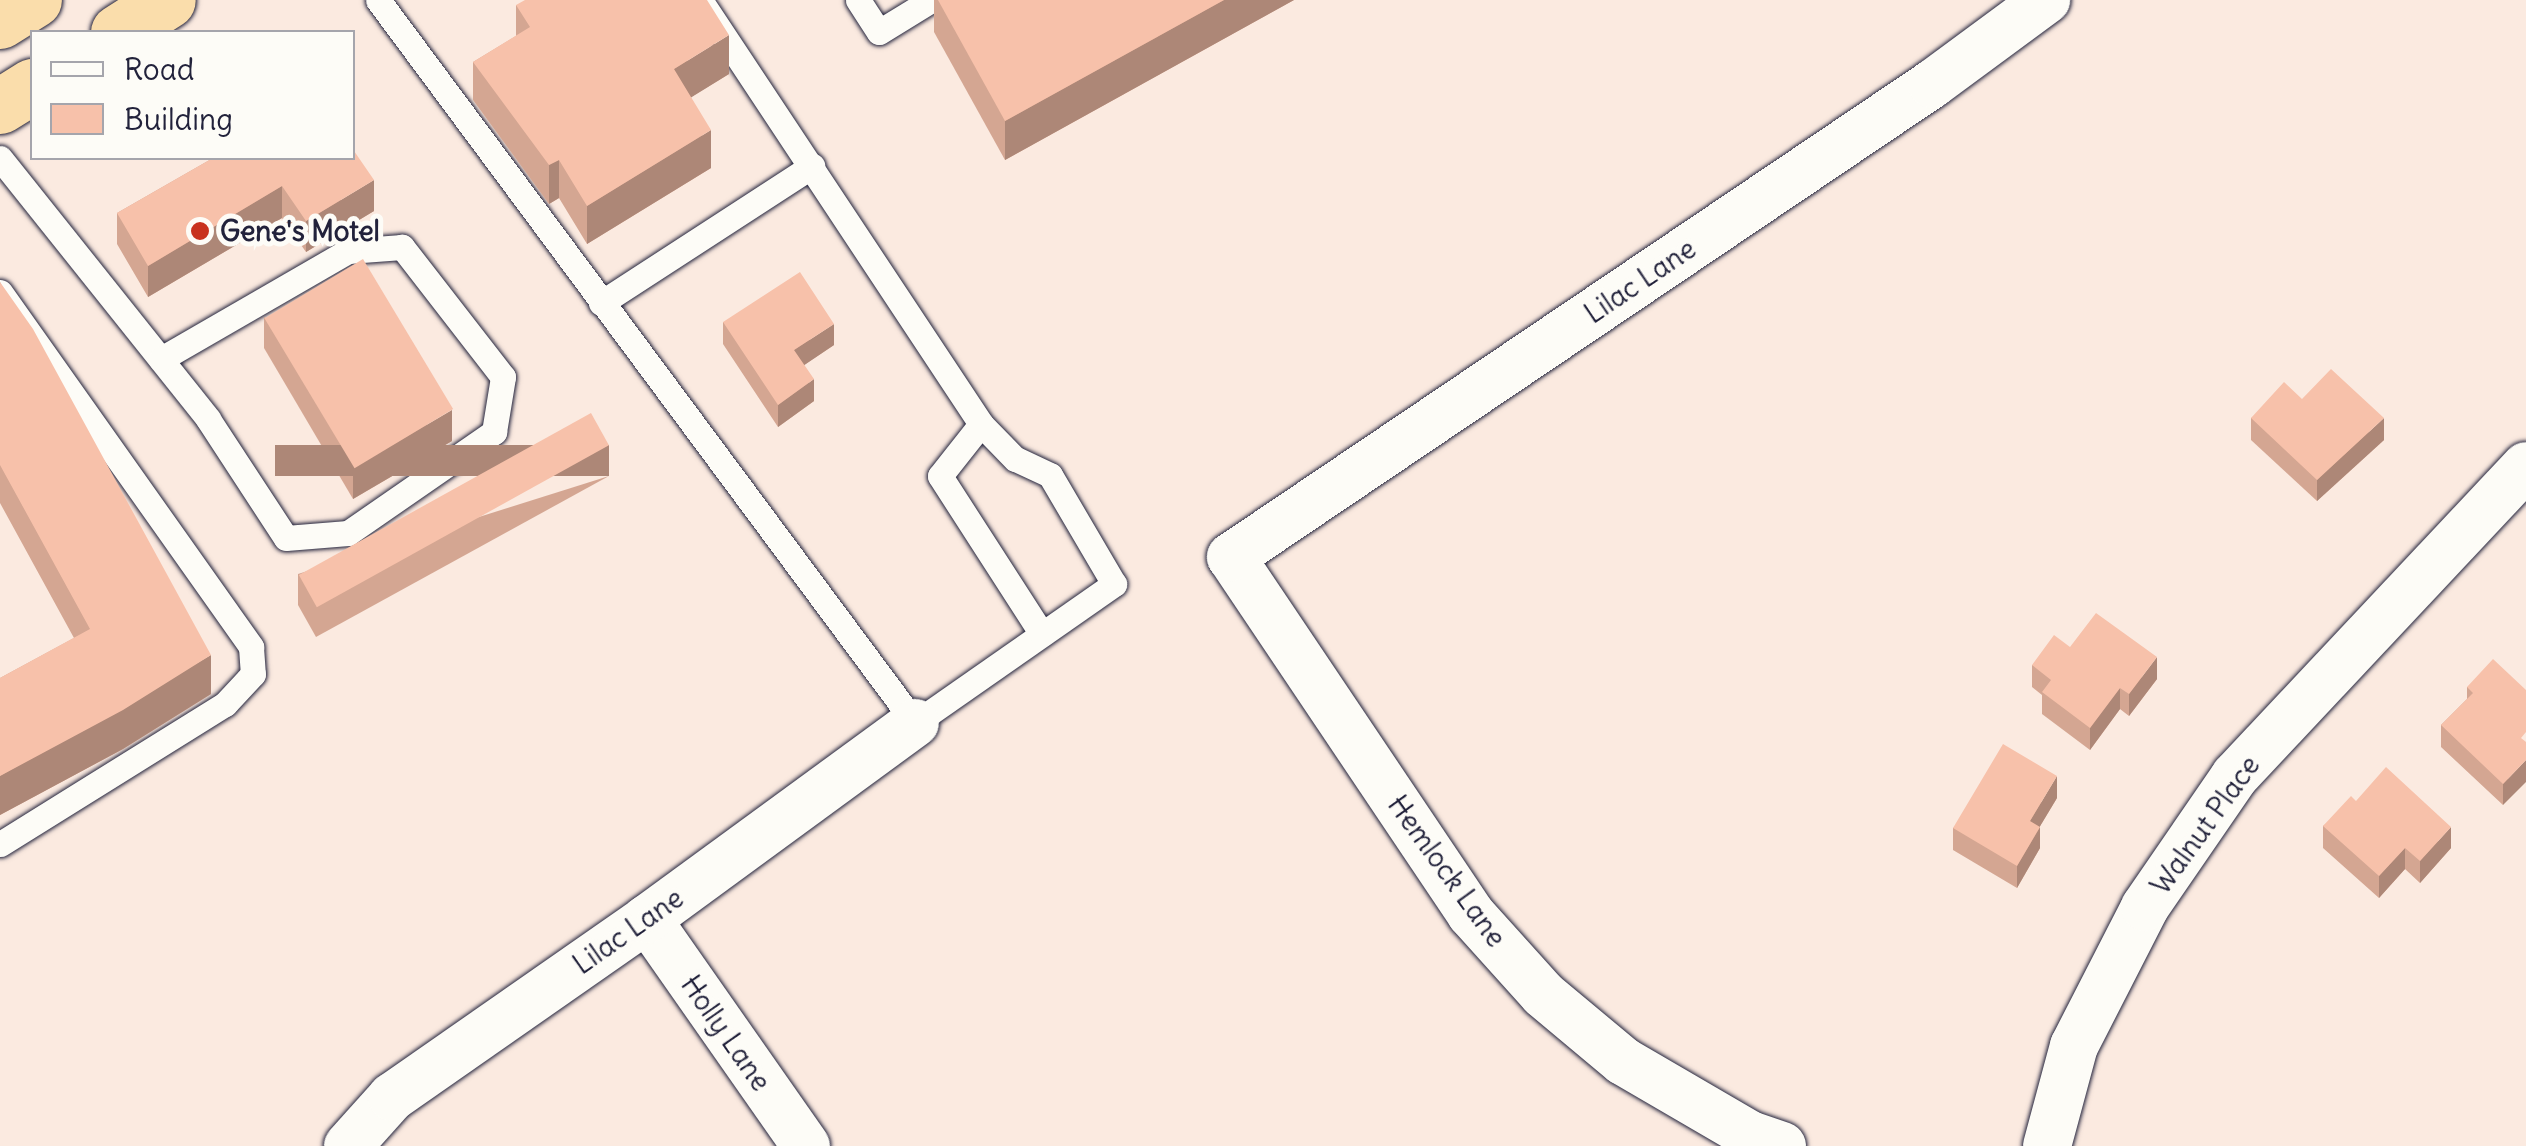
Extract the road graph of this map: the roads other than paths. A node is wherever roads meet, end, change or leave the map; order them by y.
1 (34, 0) edge
2 (168, 0) edge
3 (378, 0) edge
4 (700, 0) edge
5 (858, 0) edge
6 (931, 0) edge
7 (2046, 0) edge
8 (0, 20) edge
9 (121, 30) edge
10 (30, 87) edge
11 (0, 106) edge
12 (0, 158) edge
13 (812, 166) junction
14 (0, 292) edge
15 (602, 303) junction
16 (161, 360) junction
17 (981, 424) junction
18 (2526, 466) edge
19 (1231, 557) joint
20 (1042, 634) junction
21 (915, 723) junction
22 (0, 844) edge
23 (647, 919) junction
24 (348, 1146) edge
25 (806, 1146) edge
26 (1782, 1146) edge
27 (2047, 1146) edge

1 - 8 highway
2 - 9 highway
3 - 15 lane
4 - 13 lane
5 - 6 lane
7 - 19 street, Lilac Lane
10 - 11 highway
12 - 16 lane
13 - 15 lane
13 - 17 lane
14 - 22 lane
15 - 21 lane
16 - 16 lane
17 - 20 lane
17 - 20 lane
18 - 27 street, Walnut Place
19 - 26 street, Hemlock Lane
20 - 21 lane
21 - 23 street, Lilac Lane
23 - 24 street, Lilac Lane
23 - 25 street, Holly Lane

